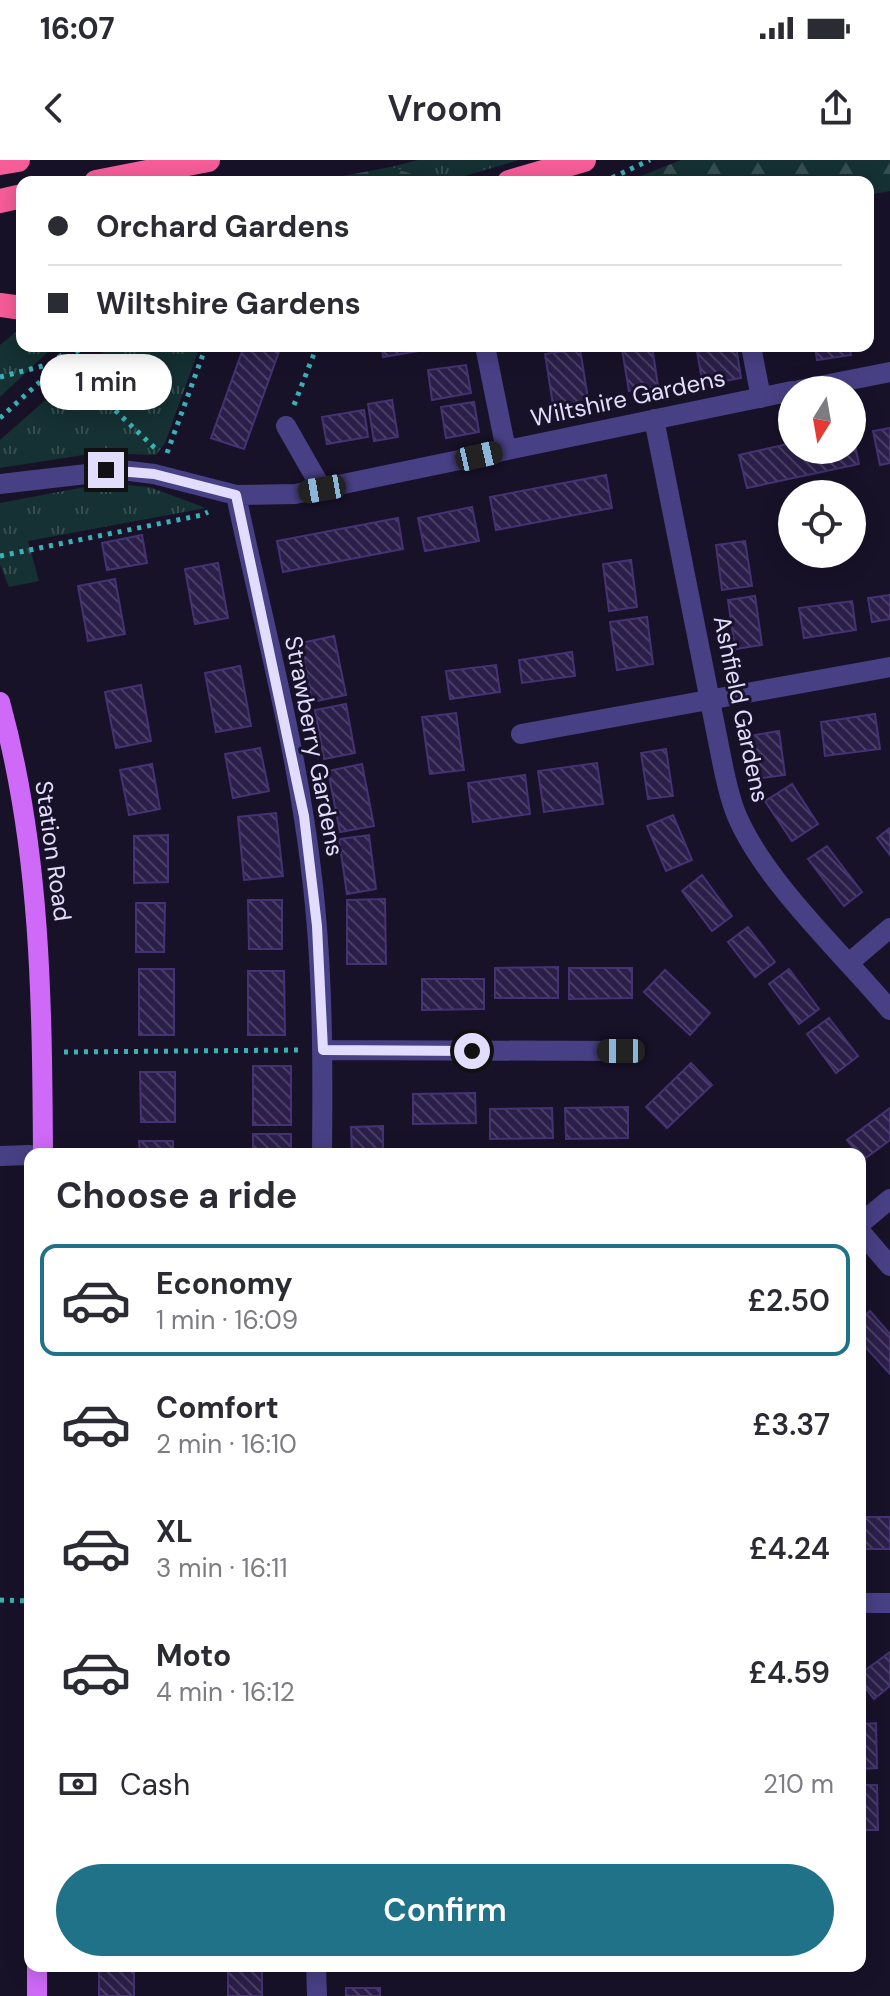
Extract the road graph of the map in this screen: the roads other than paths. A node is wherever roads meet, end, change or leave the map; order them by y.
1 (18, 160) edge
2 (208, 160) edge
3 (584, 160) edge
4 (0, 163) edge
5 (127, 176) edge
6 (529, 176) edge
7 (486, 352) edge
8 (752, 352) edge
9 (890, 372) edge
10 (866, 377) edge
11 (778, 394) edge
12 (761, 398) junction
13 (654, 419) junction
14 (286, 426) dead end
15 (506, 450) junction
16 (0, 484) edge
17 (322, 489) junction
18 (236, 495) junction
19 (890, 667) edge
20 (711, 699) junction
21 (0, 702) edge
22 (521, 734) dead end
23 (890, 928) edge
24 (850, 962) junction
25 (890, 1010) edge
26 (323, 1050) junction
27 (621, 1051) dead end
28 (43, 1148) edge
29 (322, 1148) edge
30 (24, 1155) edge
31 (0, 1156) edge
32 (890, 1199) edge
33 (866, 1219) edge
34 (866, 1238) edge
35 (890, 1266) edge
36 (866, 1603) edge
37 (890, 1603) edge
38 (37, 1972) edge
39 (316, 1972) edge
40 (37, 1996) edge
41 (317, 1996) edge

1 - 4 highway
2 - 5 highway
3 - 6 highway
7 - 15 street, Wiltshire Gardens
8 - 12 street, Wiltshire Gardens
9 - 10 street
11 - 12 street, Wiltshire Gardens
12 - 13 street, Wiltshire Gardens
13 - 15 street, Wiltshire Gardens
13 - 20 street, Ashfield Gardens
14 - 17 street
15 - 17 street, Wiltshire Gardens
16 - 18 street, Wiltshire Gardens
17 - 18 street, Wiltshire Gardens
18 - 26 street, Strawberry Gardens
19 - 20 street
20 - 22 street
20 - 24 street, Ashfield Gardens
21 - 28 main road, Station Road
23 - 24 street
24 - 25 street, Ashfield Gardens
26 - 27 street
26 - 29 street, Strawberry Gardens
30 - 31 street
32 - 33 street
34 - 35 street
36 - 37 street
38 - 40 main road
39 - 41 street

